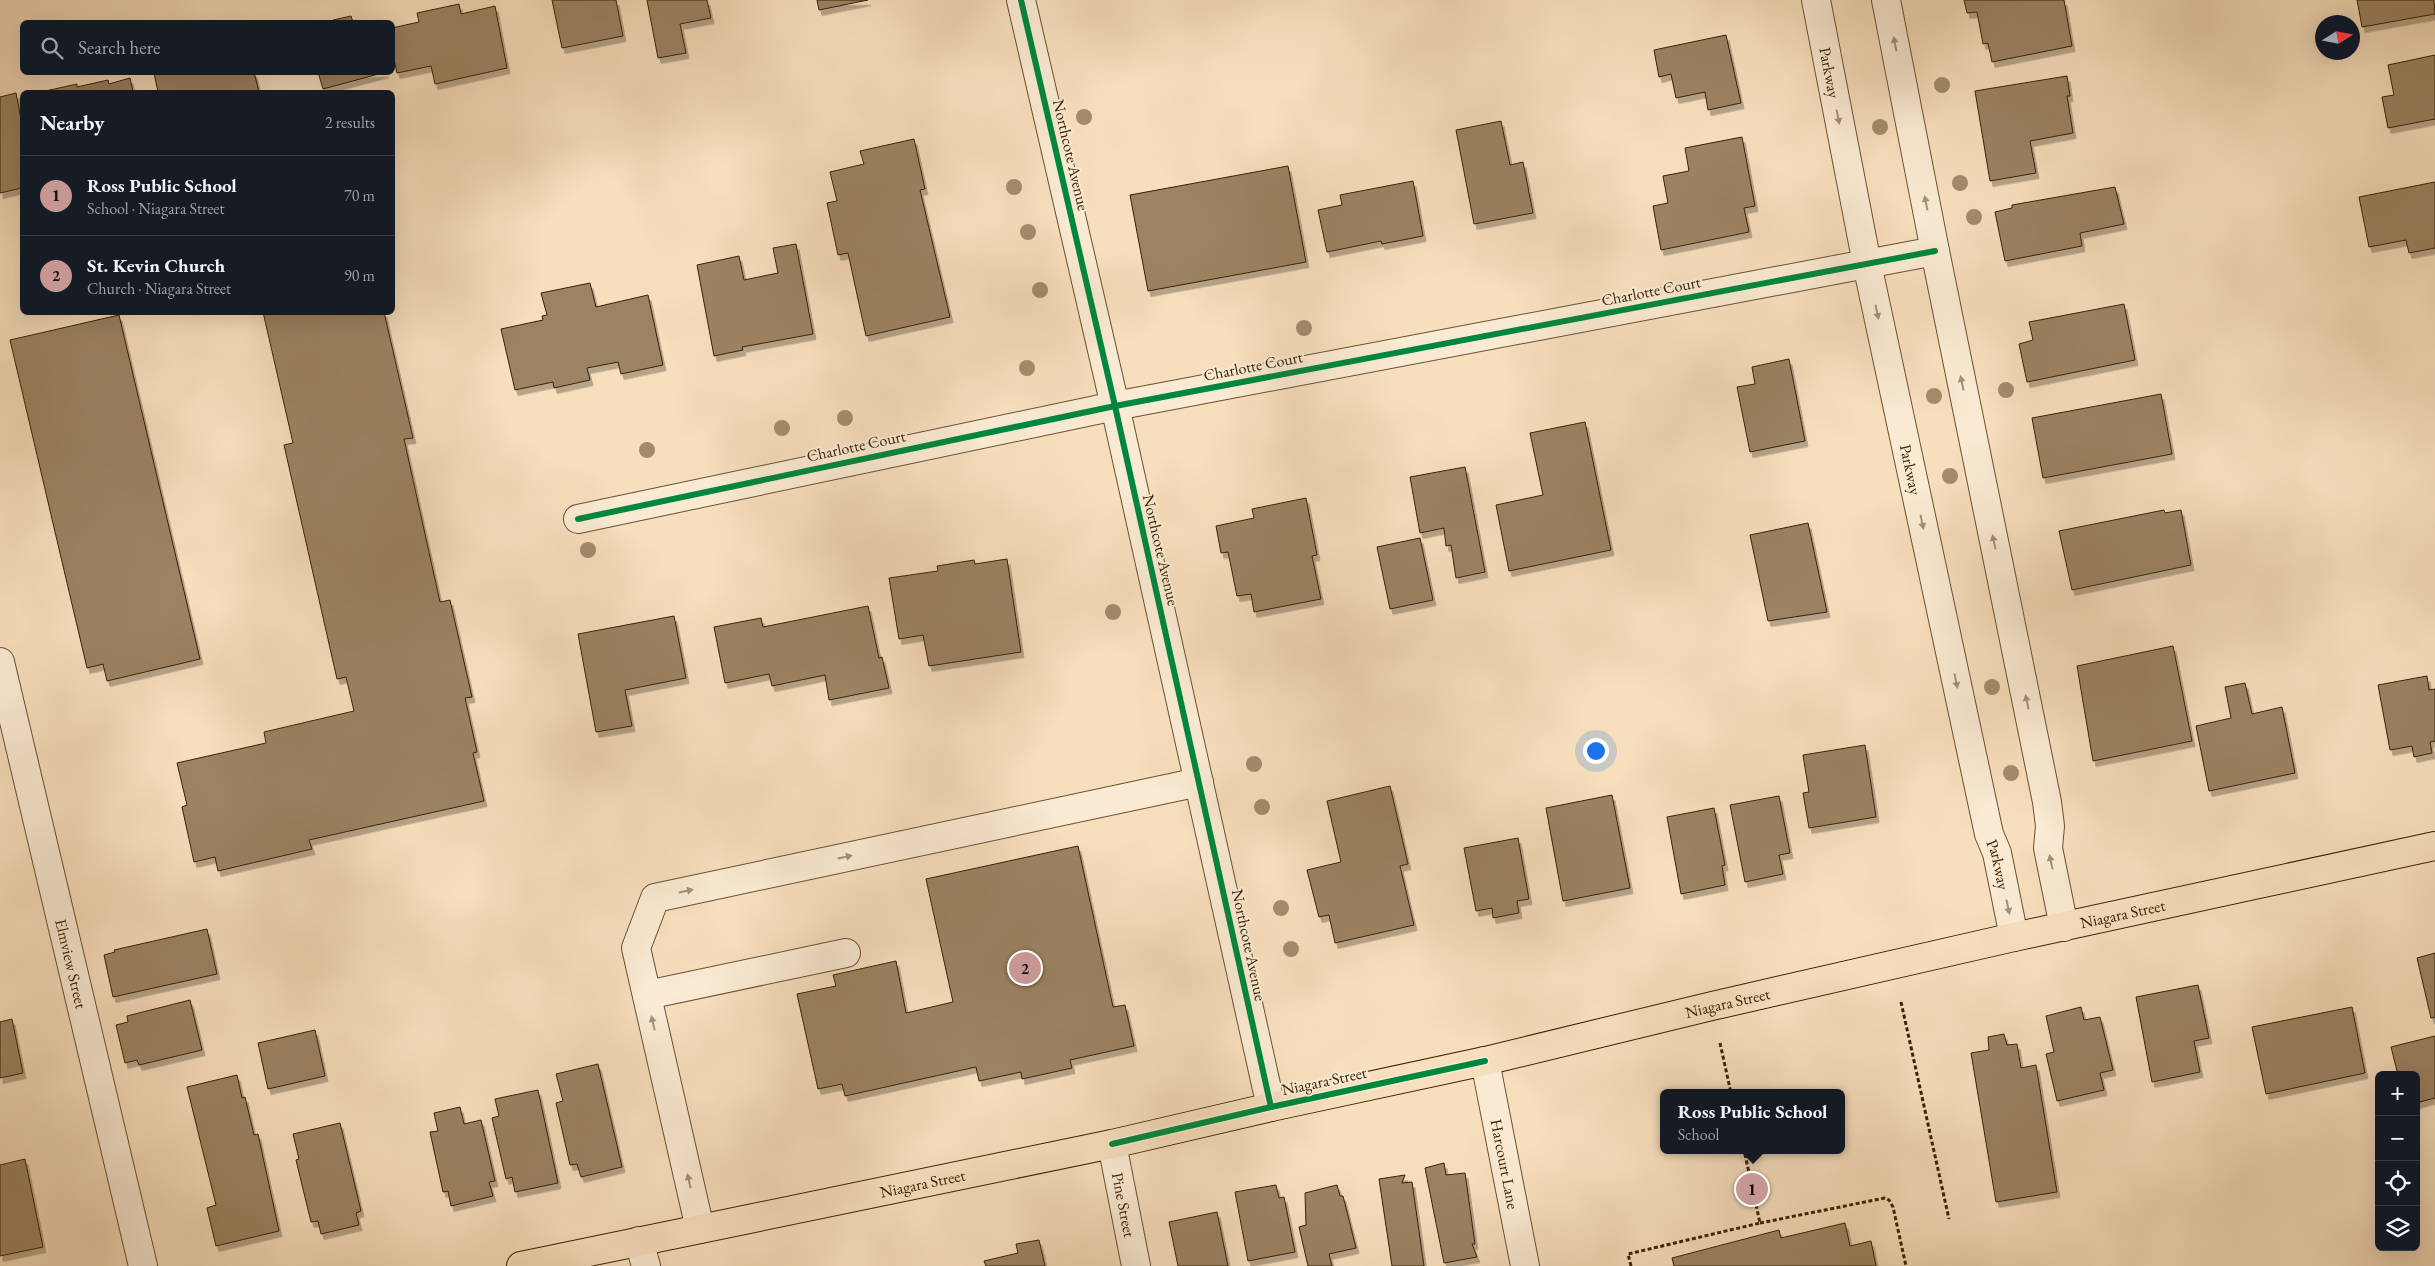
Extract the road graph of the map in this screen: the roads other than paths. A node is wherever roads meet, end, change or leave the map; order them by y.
1 (1021, 0) edge
2 (1816, 0) edge
3 (1886, 0) edge
4 (1935, 251) junction
5 (1866, 264) junction
6 (1115, 406) junction
7 (578, 519) dead end
8 (0, 662) edge
9 (1199, 782) junction
10 (2435, 846) edge
11 (2064, 926) junction
12 (2014, 937) junction
13 (846, 952) dead end
14 (647, 995) junction
15 (1485, 1061) junction
16 (1271, 1107) junction
17 (1112, 1144) junction
18 (700, 1229) junction
19 (643, 1254) edge
20 (143, 1266) edge
21 (522, 1266) edge
22 (1136, 1266) edge
23 (1525, 1266) edge

1 - 6 street, Northcote Avenue
2 -> 5 street, Parkway
4 -> 3 street
4 - 5 street, Charlotte Court
11 -> 4 street
5 - 6 street, Charlotte Court
5 -> 12 street, Parkway
6 - 7 street, Charlotte Court
6 - 9 street, Northcote Avenue
8 - 20 street, Elmview Street
14 -> 9 street
9 - 16 street, Northcote Avenue
10 - 11 main road, Niagara Street
11 - 12 main road, Niagara Street
12 - 15 main road, Niagara Street
13 - 14 street
18 -> 14 street
15 - 16 main road, Niagara Street
15 - 23 street, Harcourt Lane
16 - 17 main road, Niagara Street
17 - 18 main road, Niagara Street
17 - 22 street, Pine Street
18 - 19 main road, Niagara Street
19 - 21 main road, Niagara Street

